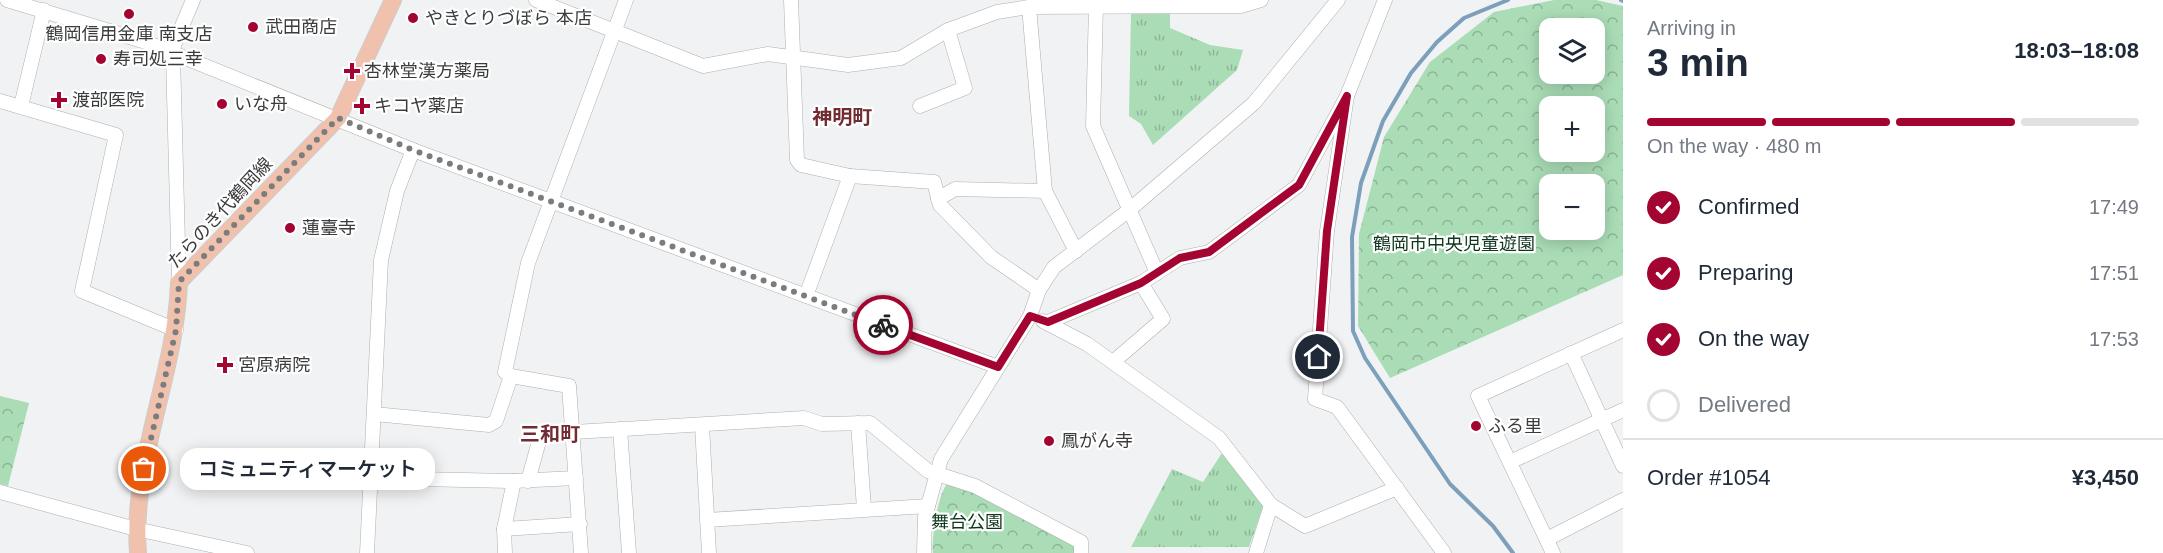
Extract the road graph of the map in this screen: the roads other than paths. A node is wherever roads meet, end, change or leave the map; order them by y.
1 (7, 0) edge
2 (194, 0) edge
3 (393, 0) edge
4 (536, 0) edge
5 (626, 0) edge
6 (791, 0) edge
7 (1261, 0) edge
8 (1338, 0) edge
9 (1385, 0) edge
10 (1130, 2) edge
11 (1096, 5) junction
12 (1029, 7) junction
13 (44, 10) junction
14 (948, 30) junction
15 (615, 31) junction
16 (173, 56) junction
17 (795, 58) junction
18 (1347, 96) junction
19 (0, 101) edge
20 (21, 106) junction
21 (920, 106) dead end
22 (338, 118) junction
23 (413, 150) junction
24 (850, 176) junction
25 (1045, 191) junction
26 (938, 199) junction
27 (550, 201) junction
28 (1128, 211) junction
29 (1076, 251) junction
30 (1157, 273) junction
31 (179, 282) junction
32 (1141, 283) junction
33 (1039, 290) junction
34 (806, 296) junction
35 (1030, 316) junction
36 (1048, 322) junction
37 (176, 330) junction
38 (1623, 330) edge
39 (1571, 353) junction
40 (1113, 362) junction
41 (998, 367) junction
42 (511, 376) junction
43 (1623, 410) edge
44 (374, 414) junction
45 (1601, 420) junction
46 (858, 423) junction
47 (702, 425) junction
48 (620, 429) junction
49 (574, 432) junction
50 (1510, 462) junction
51 (1623, 466) edge
52 (938, 474) junction
53 (371, 478) junction
54 (576, 478) junction
55 (521, 481) junction
56 (1397, 488) junction
57 (0, 492) edge
58 (1623, 500) edge
59 (1270, 505) junction
60 (928, 506) junction
61 (864, 509) junction
62 (707, 520) junction
63 (580, 524) junction
64 (136, 529) junction
65 (504, 529) junction
66 (1547, 539) junction
67 (138, 553) edge
68 (247, 553) edge
69 (367, 553) edge
70 (505, 553) edge
71 (581, 553) edge
72 (629, 553) edge
73 (709, 553) edge
74 (924, 553) edge
75 (1081, 553) edge
76 (1256, 553) edge
77 (1444, 553) edge
78 (1553, 553) edge

1 - 13 street
2 - 16 street
3 - 22 main road, たらのき代鶴岡線
4 - 15 street
5 - 15 street
6 - 17 street
7 - 10 street
8 - 28 street
9 - 18 street
10 - 11 street
11 - 12 street
11 - 28 street
12 - 14 street
12 - 25 street
13 - 16 street
13 - 20 street
14 - 17 street
14 - 21 street
15 - 17 street
15 - 27 street
16 - 22 street
16 - 31 street
17 - 24 street
18 - 30 street
18 - 56 street
19 - 20 street
20 - 37 street
22 - 23 street
22 - 31 main road, たらのき代鶴岡線
23 - 27 street
23 - 44 street
24 - 26 street
24 - 34 street
25 - 26 street
25 - 29 street
26 - 33 street
27 - 34 street
27 - 42 street
28 - 29 street
28 - 30 street
29 - 33 street
30 - 32 street
31 - 37 main road, たらのき代鶴岡線
32 - 36 street
32 - 40 street
33 - 35 street
34 - 41 street
35 - 36 street
35 - 41 street
36 - 40 street
37 - 64 main road, たらのき代鶴岡線
38 - 39 street
39 - 45 street
39 - 50 street
40 - 59 street
41 - 52 street
42 - 44 street
42 - 49 street
43 - 45 street
44 - 53 street
45 - 50 street
45 - 51 street
46 - 47 street
46 - 52 street
46 - 61 street
47 - 48 street
47 - 62 street
48 - 49 street
48 - 72 street
49 - 54 street
49 - 55 street
50 - 66 street
52 - 60 street
52 - 75 street
53 - 55 street
53 - 69 street
54 - 55 street
54 - 63 street
55 - 65 street
56 - 59 street
56 - 77 street
57 - 64 street
58 - 66 street
59 - 76 street
60 - 61 street
60 - 74 street
61 - 62 street
62 - 73 street
63 - 65 street
63 - 71 street
64 - 67 main road, たらのき代鶴岡線
64 - 68 street
65 - 70 street
66 - 78 street

